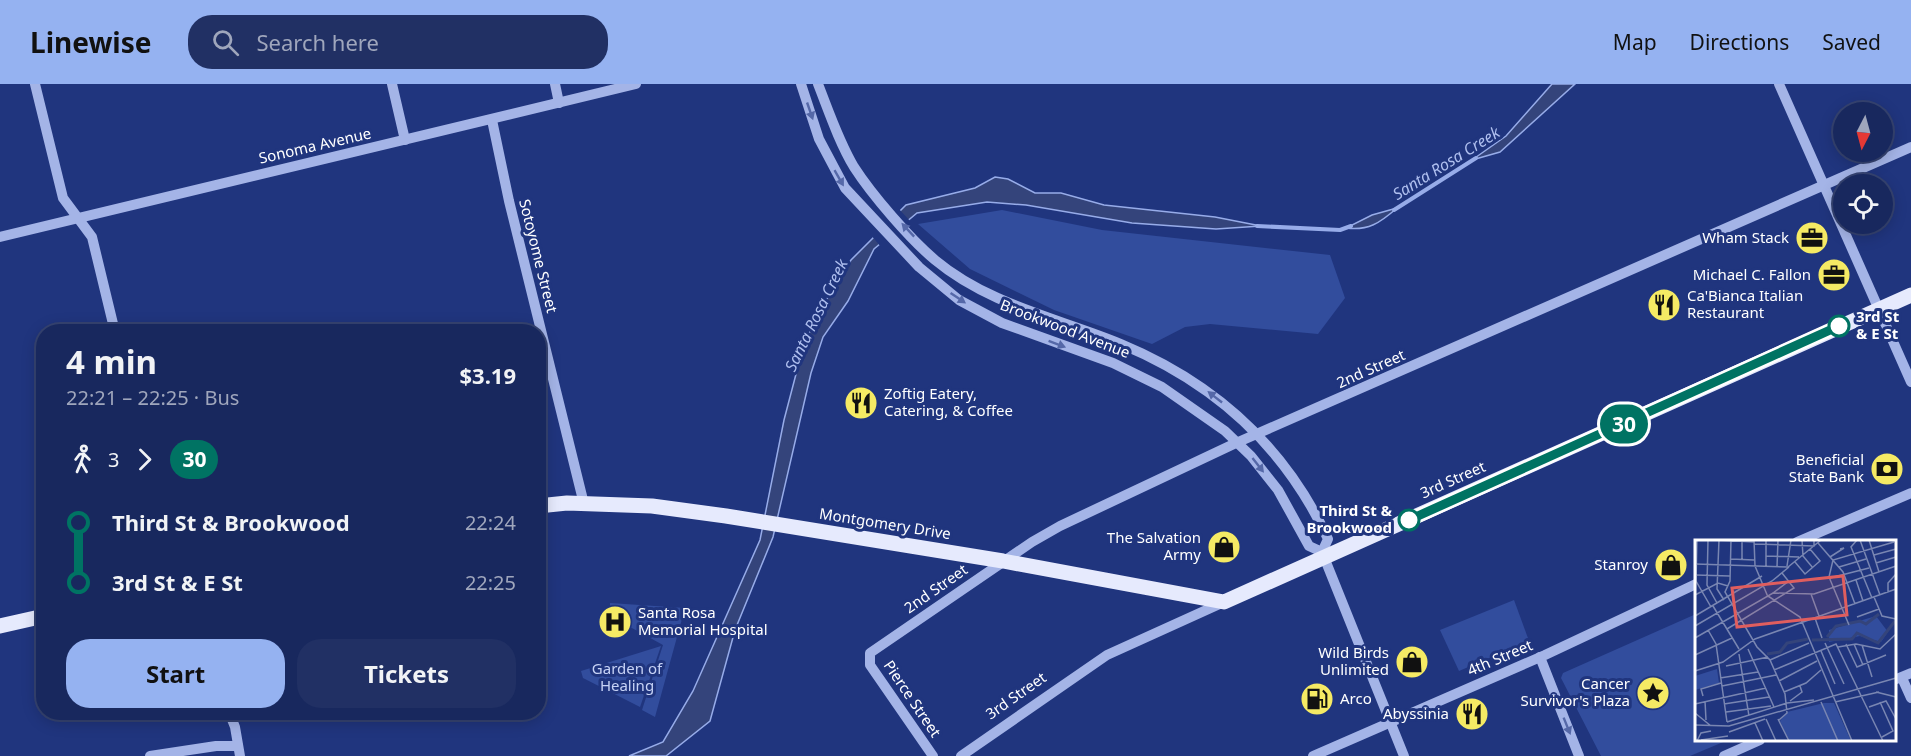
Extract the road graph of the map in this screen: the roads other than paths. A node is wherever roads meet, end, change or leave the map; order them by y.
1 (35, 84) edge
2 (392, 84) edge
3 (555, 84) edge
4 (636, 84) edge
5 (801, 84) edge
6 (818, 84) edge
7 (1779, 84) edge
8 (559, 103) junction
9 (492, 120) junction
10 (405, 140) junction
11 (1911, 147) edge
12 (1823, 186) junction
13 (79, 218) junction
14 (0, 237) edge
15 (1911, 295) edge
16 (1879, 308) junction
17 (113, 324) edge
18 (539, 324) edge
19 (546, 350) edge
20 (1911, 382) edge
21 (1260, 434) junction
22 (1236, 443) junction
23 (1911, 493) edge
24 (584, 504) junction
25 (546, 506) edge
26 (1802, 540) edge
27 (1323, 555) junction
28 (1003, 561) junction
29 (1695, 584) edge
30 (1224, 602) junction
31 (36, 618) edge
32 (0, 626) edge
33 (1540, 657) junction
34 (869, 659) joint
35 (1902, 677) edge
36 (1911, 698) edge
37 (231, 720) edge
38 (1390, 723) junction
39 (1758, 741) edge
40 (239, 751) edge
41 (150, 756) edge
42 (933, 756) edge
43 (961, 756) edge
44 (1315, 756) edge
45 (1404, 756) edge
46 (1579, 756) edge
47 (1724, 756) edge

1 - 13 street
2 - 10 street
3 - 8 street
4 - 8 street, Sonoma Avenue
5 -> 22 street, Brookwood Avenue
21 -> 6 street, Brookwood Avenue
7 - 12 street
8 - 9 street, Sonoma Avenue
9 - 10 street, Sonoma Avenue
9 - 18 street, Sotoyome Street
10 - 13 street, Sonoma Avenue
11 - 12 street, 2nd Street
12 - 16 street
12 - 21 street, 2nd Street
13 - 14 street, Sonoma Avenue
13 - 17 street
15 - 16 main road, 3rd Street
16 - 20 street
16 - 27 main road, 3rd Street
19 - 24 street, Sotoyome Street
21 - 22 street, 2nd Street
21 - 27 street, Brookwood Avenue
22 -> 27 street, Brookwood Avenue
22 - 28 street, 2nd Street
23 - 26 street
24 - 25 main road, Montgomery Drive
24 - 28 main road, Montgomery Drive
27 - 30 main road, 3rd Street
27 - 38 street, Brookwood Avenue
28 - 30 main road, Montgomery Drive
28 - 34 street, 2nd Street
29 - 33 street, 4th Street
30 - 43 street, 3rd Street
31 - 32 main road
33 - 38 street, 4th Street
33 -> 46 street
34 - 42 street, Pierce Street
35 - 36 street
37 - 40 street
38 - 44 street, 4th Street
38 - 45 street, Brookwood Avenue
39 - 47 street
40 - 41 street

